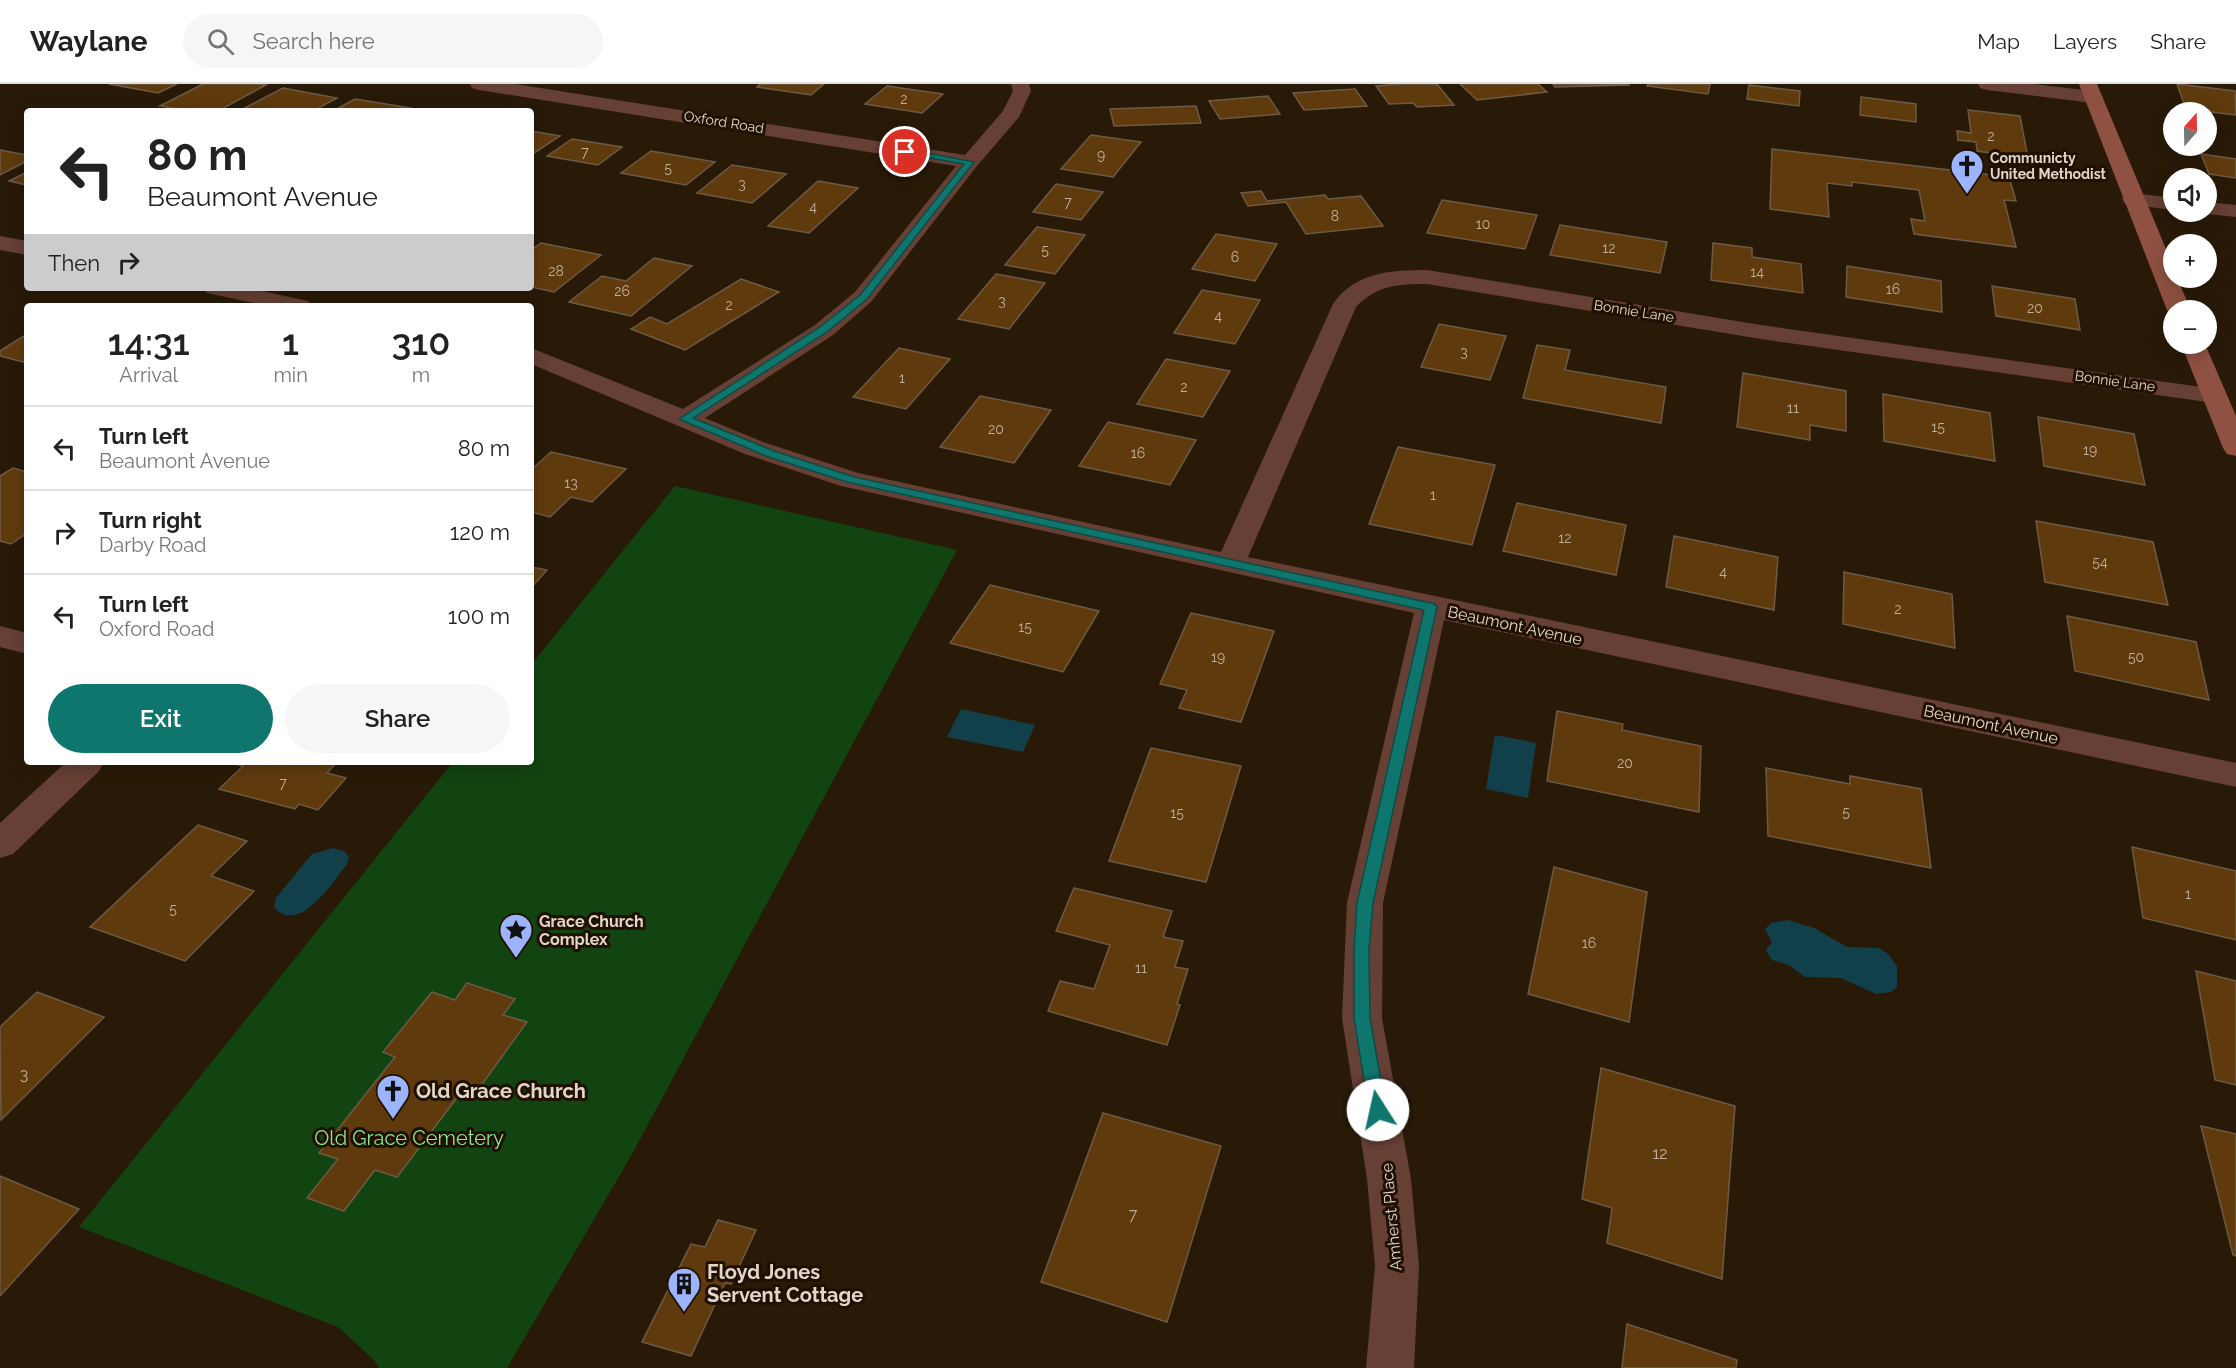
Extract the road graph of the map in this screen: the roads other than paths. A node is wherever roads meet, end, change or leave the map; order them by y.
1 (479, 84) edge
2 (1020, 84) edge
3 (1987, 84) edge
4 (2090, 91) edge
5 (970, 162) junction
6 (2133, 199) junction
7 (2163, 203) edge
8 (2217, 209) edge
9 (2236, 211) edge
10 (0, 243) edge
11 (24, 247) edge
12 (229, 291) edge
13 (2175, 300) edge
14 (286, 303) edge
15 (2198, 354) edge
16 (534, 358) edge
17 (2223, 404) edge
18 (685, 419) junction
19 (2236, 448) edge
20 (1230, 564) junction
21 (1431, 607) junction
22 (0, 636) edge
23 (24, 643) edge
24 (84, 765) edge
25 (2236, 775) edge
26 (0, 844) edge
27 (1390, 1368) edge

1 - 5 street, Oxford Road
2 - 5 street
3 - 4 street
4 - 6 main road
5 - 18 street
6 - 7 street
6 - 13 main road
8 - 9 street
10 - 11 street
12 - 14 street
15 - 17 main road
16 - 18 street, Beaumont Avenue
17 - 19 main road
17 - 20 street, Bonnie Lane
18 - 20 street, Beaumont Avenue
20 - 21 street, Beaumont Avenue
21 - 25 street, Beaumont Avenue
21 - 27 street, Amherst Place
22 - 23 street
24 - 26 street

